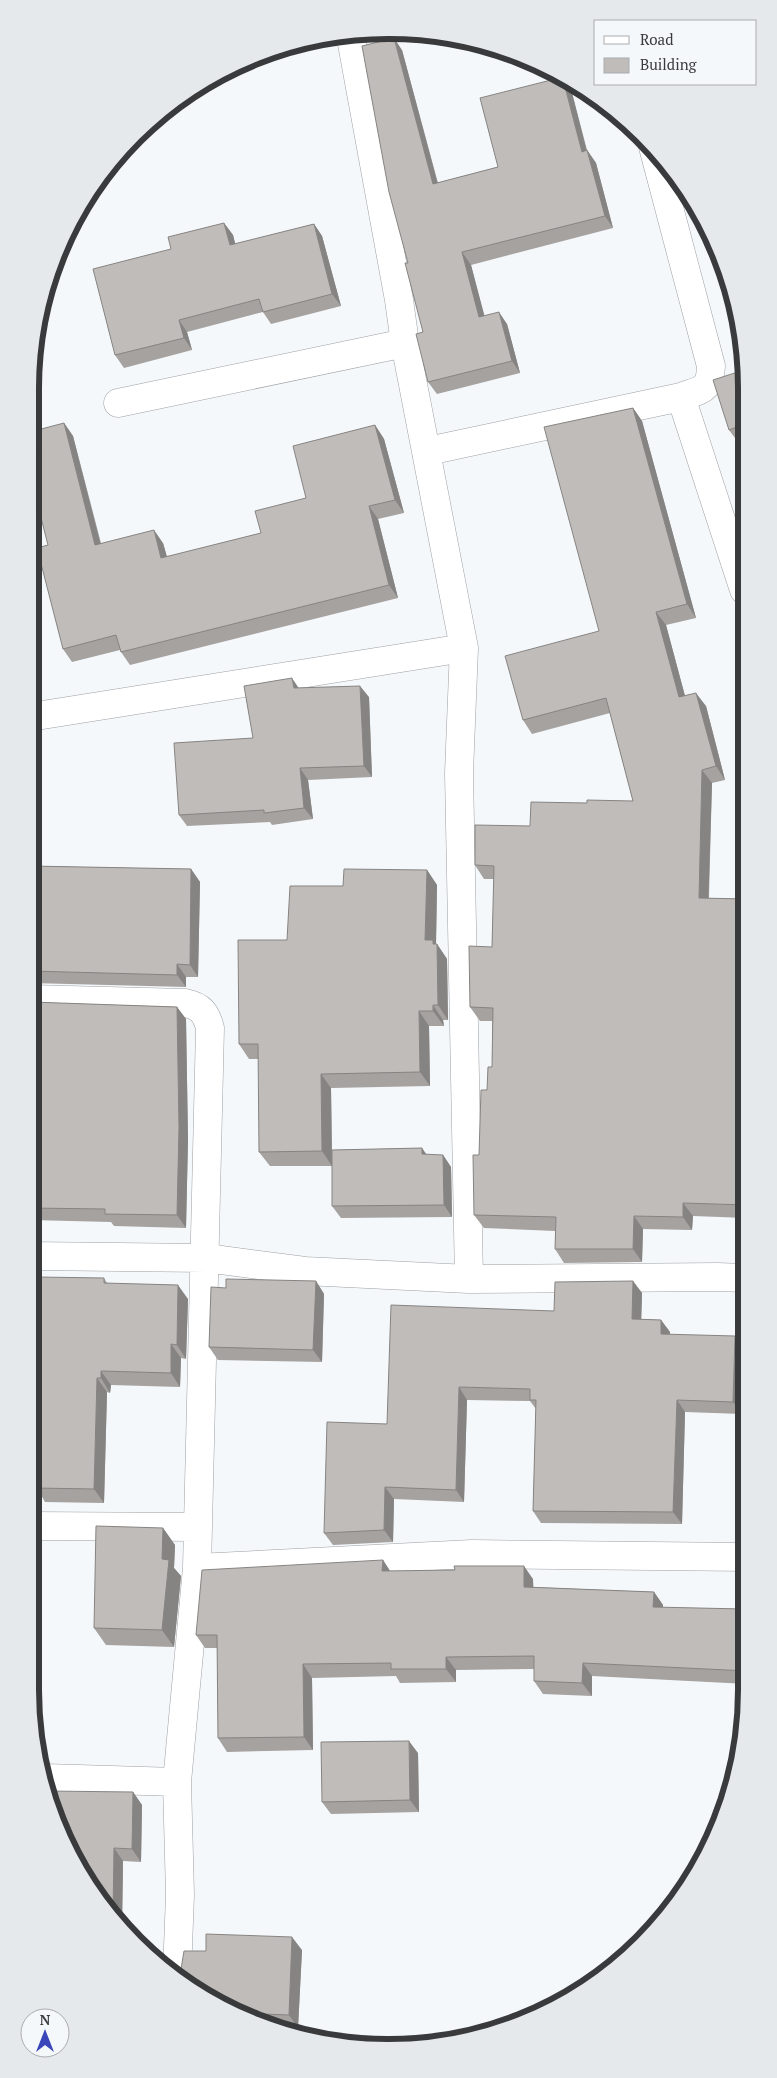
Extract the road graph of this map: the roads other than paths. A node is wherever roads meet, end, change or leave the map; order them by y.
1 (351, 41) edge
2 (657, 165) edge
3 (405, 343) junction
4 (681, 397) junction
5 (118, 404) dead end
6 (428, 451) junction
7 (738, 572) edge
8 (464, 648) junction
9 (39, 716) edge
10 (39, 998) edge
11 (39, 1256) edge
12 (206, 1258) junction
13 (738, 1278) edge
14 (469, 1279) junction
15 (39, 1526) edge
16 (198, 1527) junction
17 (738, 1557) edge
18 (197, 1568) junction
19 (50, 1778) edge
20 (177, 1782) junction
21 (177, 1968) edge

1 - 3 street
2 - 4 street
3 - 5 street
3 - 6 street
4 - 6 street
4 - 7 street
6 - 8 street
8 - 9 street
8 - 14 street
10 - 12 street
11 - 12 street
12 - 14 street
12 - 16 street
13 - 14 street
15 - 16 street
16 - 18 street
17 - 18 street
18 - 20 street
19 - 20 street
20 - 21 street

